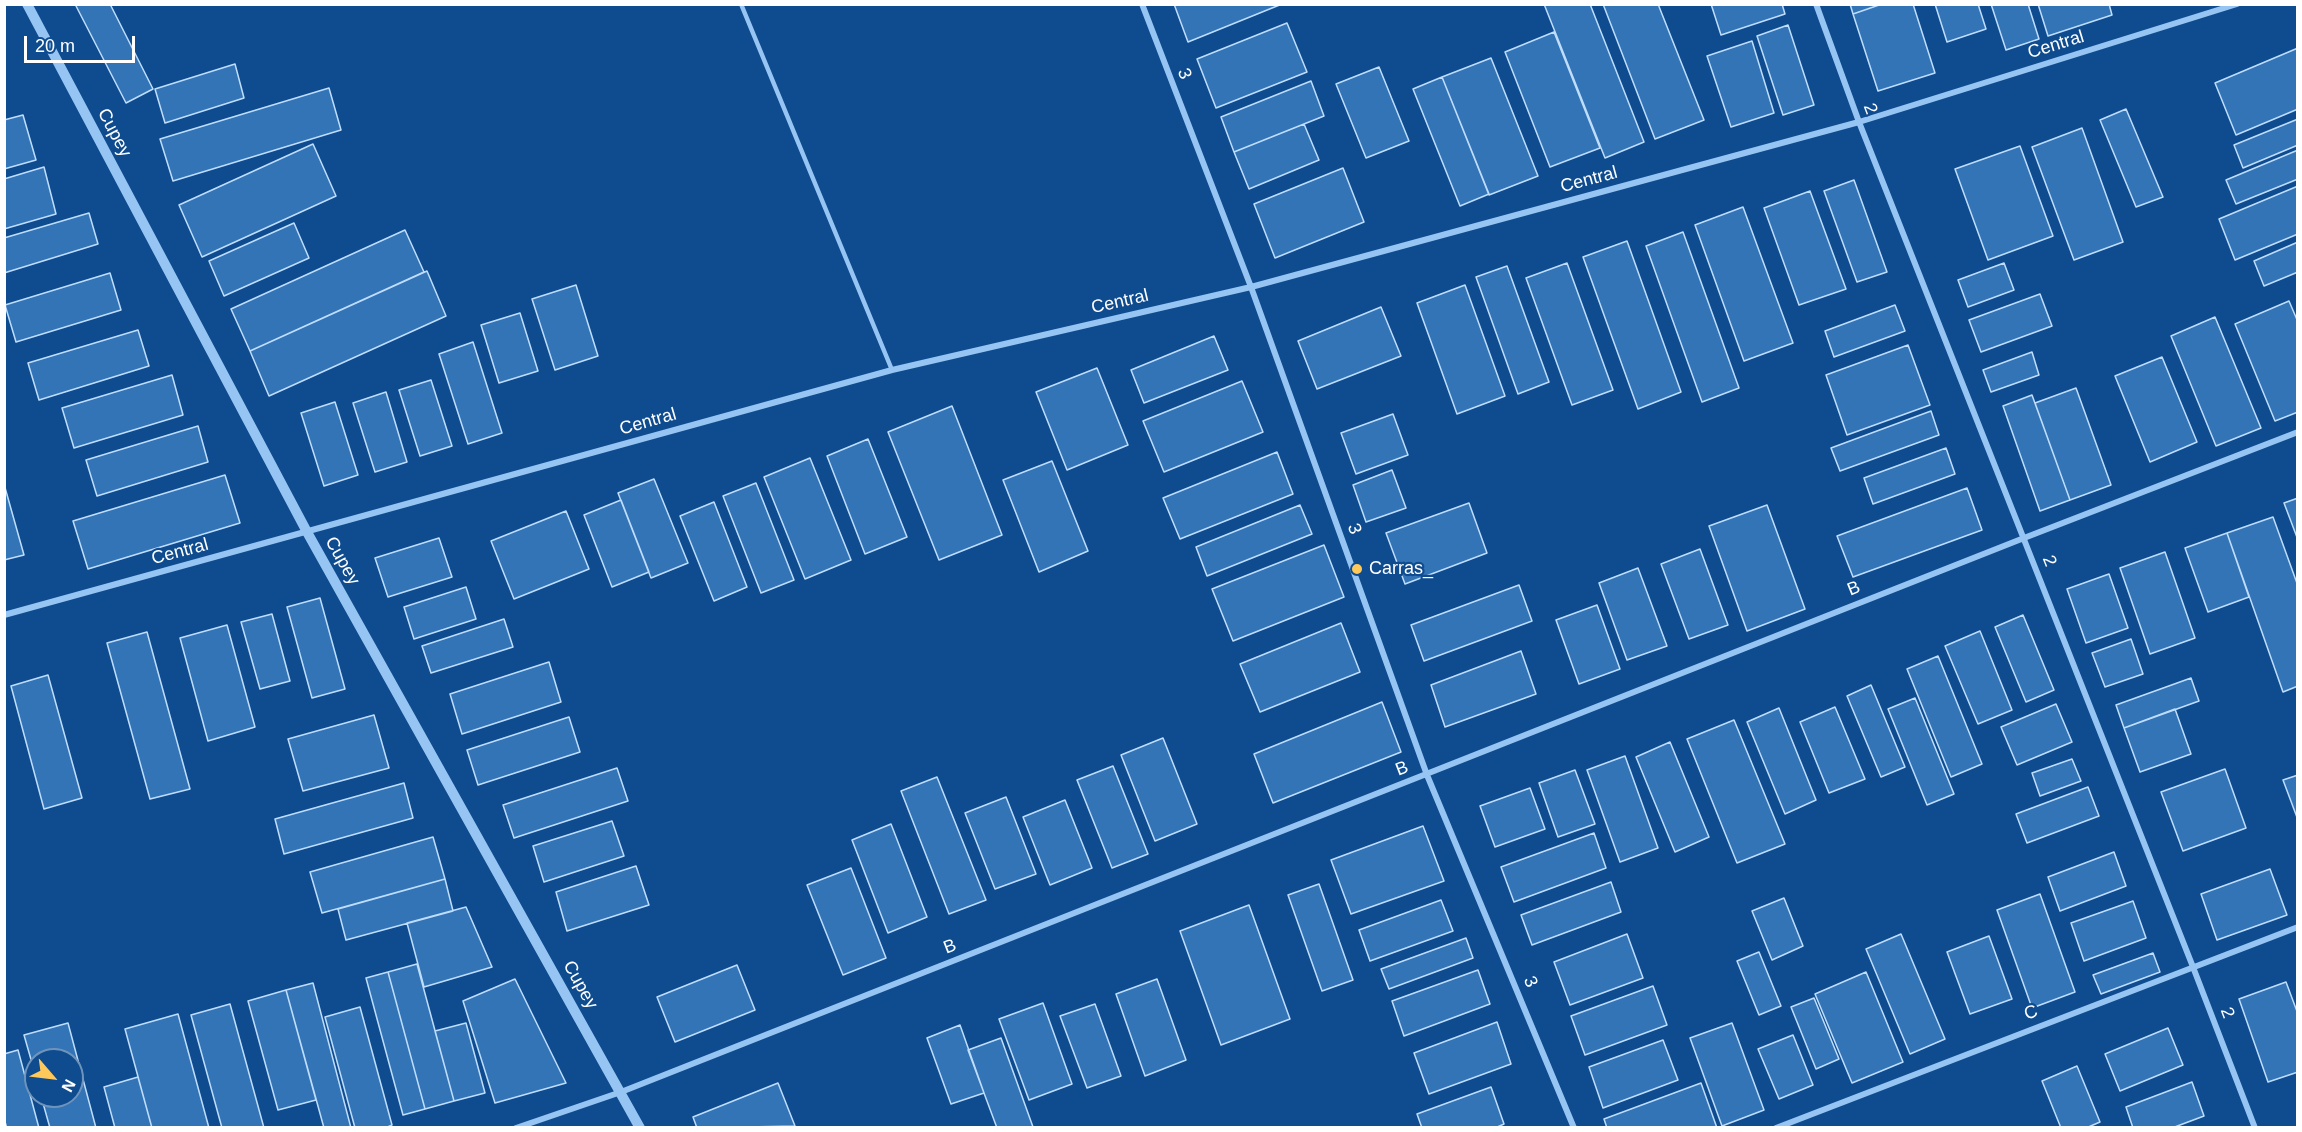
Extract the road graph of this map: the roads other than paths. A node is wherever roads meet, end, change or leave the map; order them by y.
1 (27, 4) edge
2 (741, 4) edge
3 (1142, 4) edge
4 (1816, 4) edge
5 (2238, 4) edge
6 (1859, 122) junction
7 (1251, 287) junction
8 (892, 370) junction
9 (2298, 432) edge
10 (307, 532) junction
11 (2024, 538) junction
12 (4, 615) edge
13 (1427, 775) junction
14 (2298, 927) edge
15 (2193, 967) junction
16 (621, 1092) junction
17 (516, 1128) edge
18 (640, 1128) edge
19 (1574, 1128) edge
20 (1776, 1128) edge
21 (2255, 1128) edge

1 - 10 street, Cupey
2 - 8 lane
3 - 7 street, 3
4 - 6 street, 2
5 - 6 street, Central
6 - 7 street, Central
6 - 11 street, 2
7 - 8 street, Central
7 - 13 street, 3
8 - 10 street, Central
9 - 11 street, B
10 - 12 street, Central
10 - 16 street, Cupey
11 - 13 street, B
11 - 15 street, 2
13 - 16 street, B
13 - 19 street, 3
14 - 15 street, C
15 - 20 street, C
15 - 21 street, 2
16 - 17 street, B
16 - 18 street, Cupey

